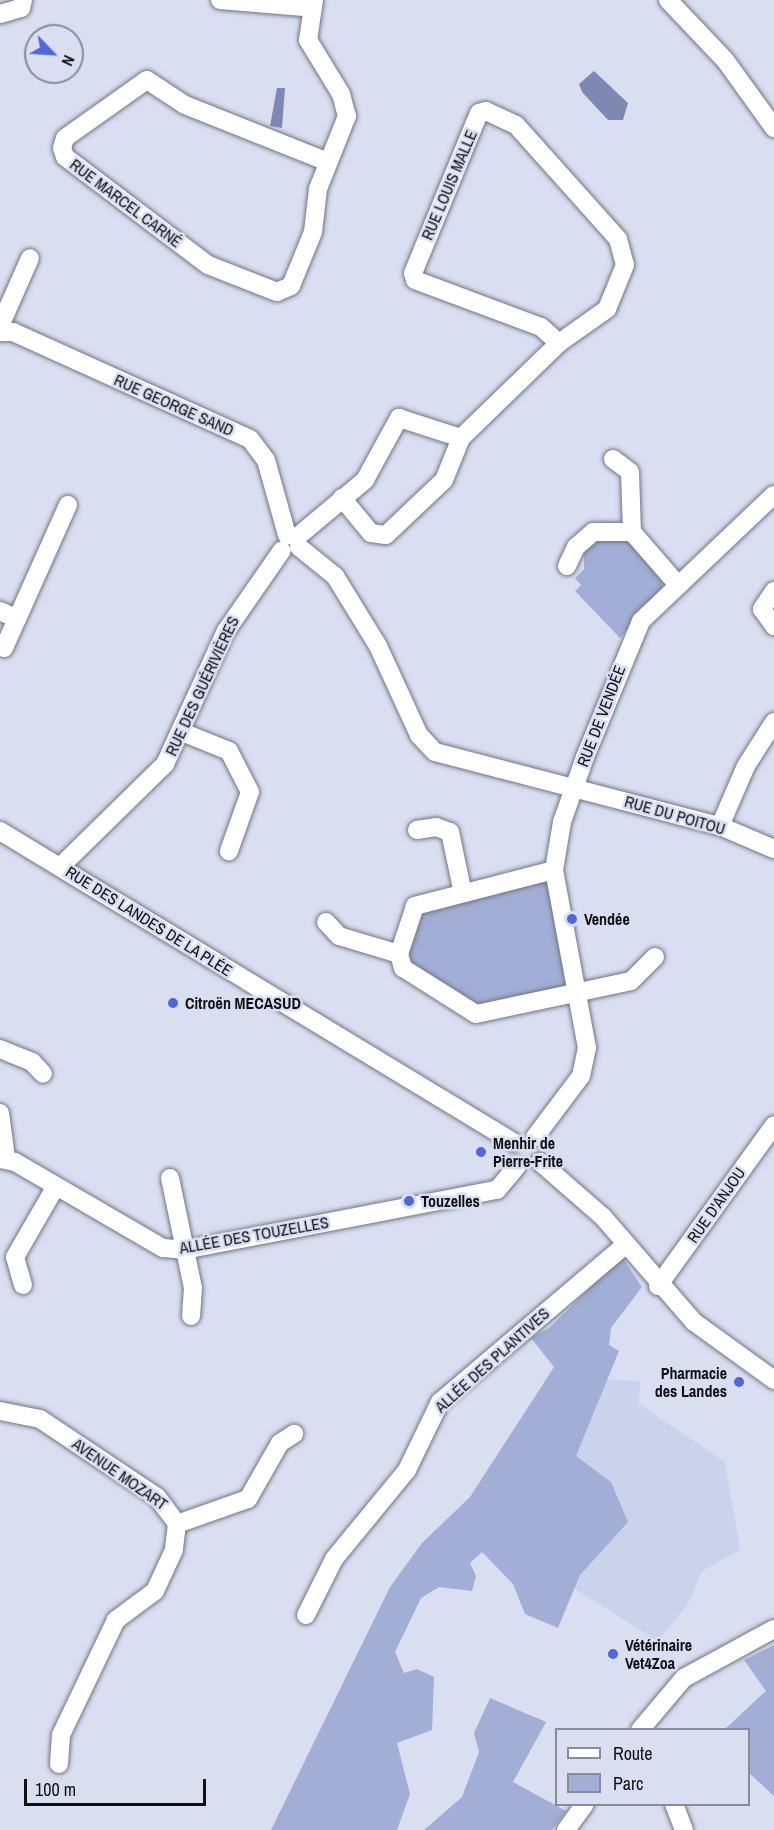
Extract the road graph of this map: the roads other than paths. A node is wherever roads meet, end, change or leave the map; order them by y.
1 (23, 0) edge
2 (220, 0) edge
3 (668, 0) edge
4 (308, 2) edge
5 (0, 14) edge
6 (774, 129) edge
7 (328, 162) junction
8 (30, 258) dead end
9 (0, 326) edge
10 (0, 332) edge
11 (559, 343) junction
12 (461, 438) junction
13 (613, 459) dead end
14 (774, 495) edge
15 (342, 498) junction
16 (68, 505) dead end
17 (632, 532) junction
18 (291, 542) junction
19 (567, 566) dead end
20 (678, 585) junction
21 (774, 591) edge
22 (0, 611) edge
23 (17, 619) junction
24 (774, 626) edge
25 (4, 648) dead end
26 (774, 722) edge
27 (182, 732) junction
28 (574, 788) junction
29 (720, 826) junction
30 (417, 830) dead end
31 (0, 831) edge
32 (774, 849) edge
33 (230, 851) dead end
34 (61, 866) junction
35 (554, 870) junction
36 (462, 889) junction
37 (326, 922) dead end
38 (399, 954) junction
39 (655, 957) dead end
40 (580, 992) junction
41 (0, 1049) edge
42 (43, 1074) dead end
43 (0, 1113) edge
44 (774, 1125) edge
45 (536, 1137) junction
46 (513, 1142) junction
47 (3, 1158) edge
48 (540, 1162) junction
49 (517, 1166) junction
50 (170, 1178) dead end
51 (56, 1186) junction
52 (626, 1244) junction
53 (184, 1250) junction
54 (23, 1285) dead end
55 (658, 1286) junction
56 (191, 1316) dead end
57 (774, 1380) edge
58 (0, 1411) edge
59 (294, 1434) dead end
60 (177, 1524) junction
61 (306, 1615) dead end
62 (774, 1629) edge
63 (642, 1728) edge
64 (60, 1764) dead end
65 (584, 1806) edge
66 (675, 1806) edge
67 (566, 1830) edge
68 (684, 1830) edge

1 - 5 street
2 - 4 street
3 - 6 street
4 - 7 street, RUE MARCEL CARNÉ
7 - 7 street, RUE MARCEL CARNÉ
8 - 9 street
10 - 18 street, RUE GEORGE SAND
11 - 11 street, RUE LOUIS MALLE
11 - 12 street, RUE LOUIS MALLE
12 - 15 street
12 - 15 street
13 - 17 street
14 - 20 street, RUE DE VENDÉE
15 - 18 street
16 - 23 street
17 - 19 street
17 - 20 street
18 - 27 street, RUE DES GUÉRIVIÈRES
18 - 28 street
20 - 28 street, RUE DE VENDÉE
21 - 24 street
22 - 23 street
23 - 25 street
26 - 29 street
27 - 33 street
27 - 34 street, RUE DES GUÉRIVIÈRES
28 - 29 street, RUE DU POITOU
28 - 35 street, RUE DE VENDÉE
29 - 32 street, RUE DU POITOU
30 - 36 street
31 - 34 street, RUE DES LANDES DE LA PLÉE
34 - 46 street, RUE DES LANDES DE LA PLÉE
35 - 36 street
35 - 40 street, RUE DE VENDÉE
36 - 38 street
37 - 38 street
38 - 40 street
39 - 40 street
40 - 45 street, RUE DE VENDÉE
41 - 42 street
43 - 47 street
44 - 55 street, RUE D'ANJOU
45 - 46 street
45 - 48 street
46 - 49 street
47 - 51 street, ALLÉE DES TOUZELLES
48 - 49 street
48 - 52 street
49 - 53 street, ALLÉE DES TOUZELLES
50 - 53 street
51 - 53 street, ALLÉE DES TOUZELLES
51 - 54 street
52 - 55 street
52 - 61 street, ALLÉE DES PLANTIVES
53 - 56 street
55 - 57 street
58 - 60 street, AVENUE MOZART
59 - 60 street
60 - 64 street, AVENUE MOZART
62 - 63 street
65 - 67 street
66 - 68 street

